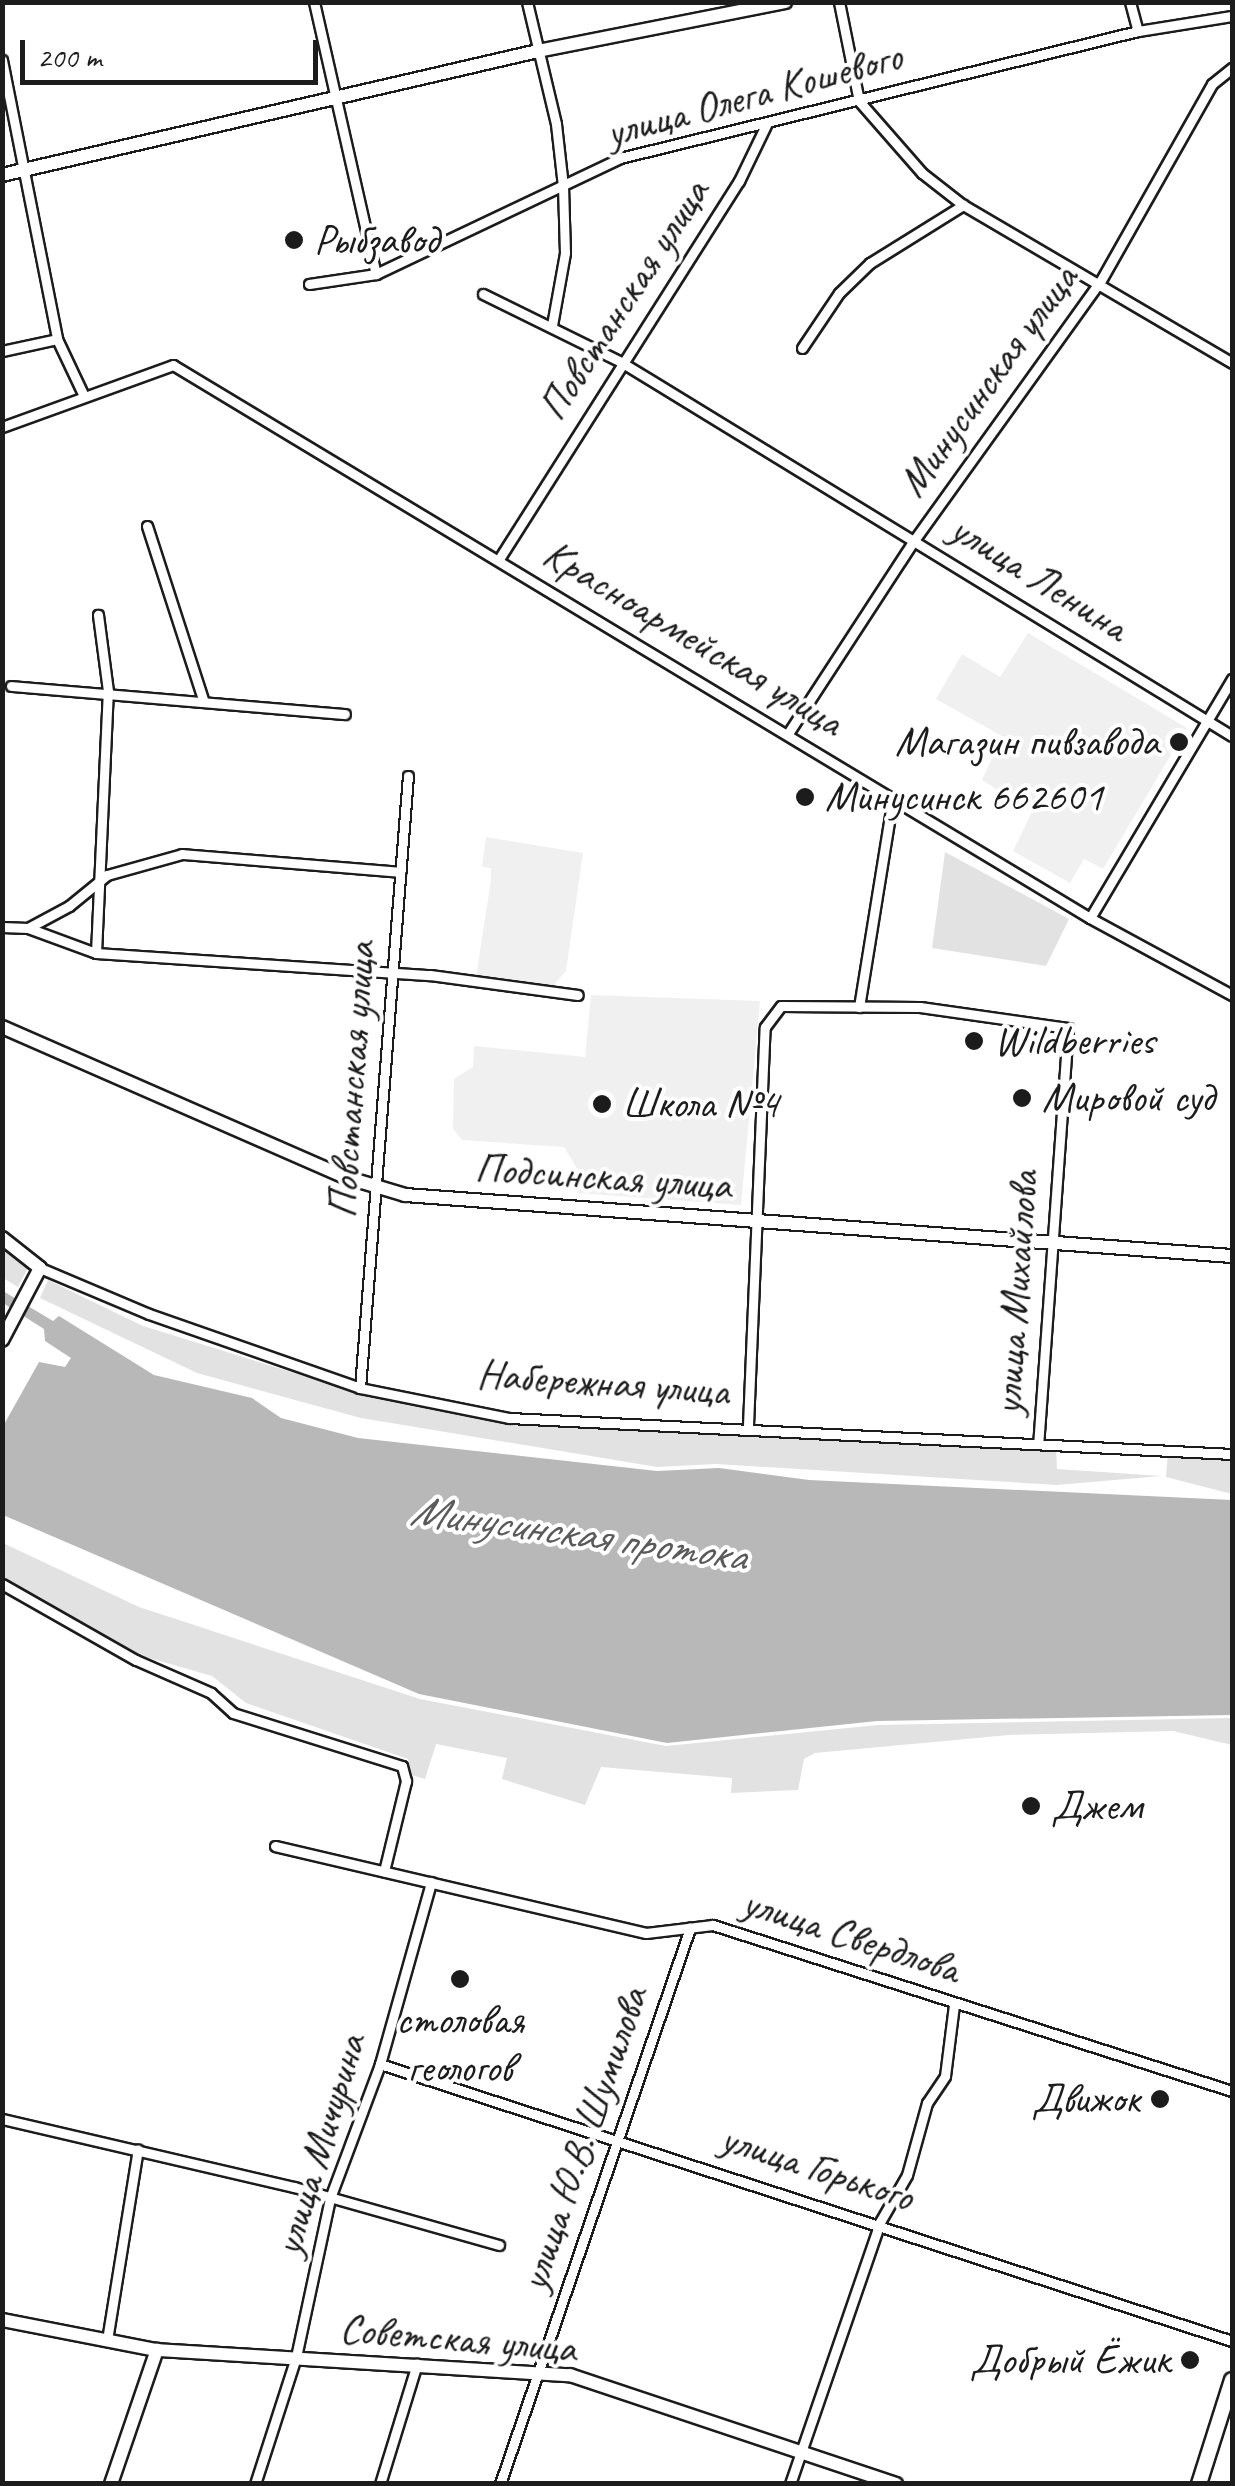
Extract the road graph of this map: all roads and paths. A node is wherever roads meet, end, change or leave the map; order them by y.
1 (314, 2) edge
2 (527, 2) edge
3 (785, 2) edge
4 (839, 2) edge
5 (1130, 2) edge
6 (1232, 16) edge
7 (1138, 31) junction
8 (538, 50) junction
9 (2, 60) edge
10 (1232, 68) edge
11 (334, 99) junction
12 (859, 101) junction
13 (767, 124) junction
14 (24, 170) junction
15 (2, 175) edge
16 (563, 186) junction
17 (964, 204) junction
18 (376, 274) junction
19 (1100, 282) junction
20 (309, 284) dead end
21 (484, 294) dead end
22 (552, 325) junction
23 (56, 339) junction
24 (802, 348) dead end
25 (2, 352) edge
26 (621, 362) junction
27 (1232, 363) edge
28 (83, 394) junction
29 (2, 426) edge
30 (147, 526) dead end
31 (916, 538) junction
32 (499, 559) junction
33 (98, 615) dead end
34 (1232, 679) edge
35 (12, 686) dead end
36 (108, 691) junction
37 (203, 699) junction
38 (345, 714) dead end
39 (1207, 721) junction
40 (789, 732) junction
41 (1232, 736) edge
42 (408, 776) dead end
43 (893, 798) junction
44 (400, 872) junction
45 (97, 882) junction
46 (1090, 918) junction
47 (2, 927) edge
48 (28, 928) junction
49 (96, 953) junction
50 (392, 972) junction
51 (578, 994) dead end
52 (1232, 995) edge
53 (859, 1007) junction
54 (2, 1027) edge
55 (378, 1187) junction
56 (754, 1220) junction
57 (2, 1238) edge
58 (1049, 1242) junction
59 (1232, 1256) edge
60 (40, 1268) junction
61 (2, 1340) edge
62 (360, 1388) junction
63 (748, 1425) junction
64 (1038, 1442) junction
65 (1232, 1454) edge
66 (2, 1584) edge
67 (275, 1846) dead end
68 (384, 1871) junction
69 (431, 1882) junction
70 (690, 1928) junction
71 (954, 2006) junction
72 (380, 2064) junction
73 (1232, 2091) edge
74 (2, 2119) edge
75 (620, 2138) junction
76 (138, 2149) junction
77 (330, 2198) junction
78 (880, 2222) junction
79 (500, 2246) dead end
80 (2, 2320) edge
81 (106, 2340) junction
82 (1232, 2340) edge
83 (157, 2350) junction
84 (296, 2357) junction
85 (418, 2364) junction
86 (539, 2370) junction
87 (1232, 2380) edge
88 (801, 2452) junction
89 (111, 2484) edge
90 (255, 2484) edge
91 (380, 2484) edge
92 (500, 2484) edge
93 (790, 2484) edge
94 (896, 2484) edge
95 (1199, 2484) edge

1 - 11 street
2 - 8 street
3 - 8 street
4 - 12 street
5 - 7 street
6 - 7 street, улица Олега Кошевого
7 - 12 street, улица Олега Кошевого
8 - 11 street
8 - 16 street
9 - 14 street
10 - 19 street, Минусинская улица
11 - 14 street
11 - 18 street
12 - 13 street, улица Олега Кошевого
12 - 17 street
13 - 16 street, улица Олега Кошевого
13 - 26 street, Повстанская улица
14 - 15 street
14 - 23 street
16 - 18 street, улица Олега Кошевого
16 - 22 street
17 - 19 street
17 - 24 street
18 - 20 street, улица Олега Кошевого
19 - 27 street
19 - 31 street, Минусинская улица
21 - 22 street, улица Ленина
22 - 26 street, улица Ленина
23 - 25 street
23 - 28 street
26 - 31 street, улица Ленина
26 - 32 street, Повстанская улица
28 - 29 street
28 - 32 street, Красноармейская улица
30 - 37 street
31 - 39 street, улица Ленина
31 - 40 street, Минусинская улица
32 - 40 street, Красноармейская улица
33 - 36 street
34 - 39 street
35 - 36 street
36 - 37 street
36 - 45 street
37 - 38 street
39 - 41 street, улица Ленина
39 - 46 street
40 - 43 street, Красноармейская улица
42 - 44 street, Повстанская улица
43 - 46 street, Красноармейская улица
43 - 53 street
44 - 45 street
44 - 50 street, Повстанская улица
45 - 48 street
45 - 49 street
46 - 52 street, Красноармейская улица
47 - 48 street
48 - 49 street
49 - 50 street
50 - 51 street
50 - 55 street, Повстанская улица
53 - 56 street
53 - 58 street, улица Михайлова
54 - 55 street, Подсинская улица
55 - 56 street, Подсинская улица
55 - 62 street, Повстанская улица
56 - 58 street, Подсинская улица
56 - 63 street
57 - 60 street, Набережная улица
58 - 59 street, Подсинская улица
58 - 64 street, улица Михайлова
60 - 61 street
60 - 62 street, Набережная улица
62 - 63 street, Набережная улица
63 - 64 street, Набережная улица
64 - 65 street, Набережная улица
66 - 68 street
67 - 68 street, улица Свердлова
68 - 69 street, улица Свердлова
69 - 70 street, улица Свердлова
69 - 72 street, улица Мичурина
70 - 71 street, улица Свердлова
70 - 75 street, улица Ю.В. Шумилова
71 - 73 street, улица Свердлова
71 - 78 street
72 - 75 street, улица Горького
72 - 77 street, улица Мичурина
74 - 76 street
75 - 78 street, улица Горького
75 - 86 street, улица Ю.В. Шумилова
76 - 77 street
76 - 81 street
77 - 79 street
77 - 84 street, улица Мичурина
78 - 82 street, улица Горького
78 - 88 street
80 - 81 street, Советская улица
81 - 83 street, Советская улица
83 - 84 street, Советская улица
83 - 89 street
84 - 85 street, Советская улица
84 - 90 street, улица Мичурина
85 - 86 street, Советская улица
85 - 91 street
86 - 88 street, Советская улица
86 - 92 street, улица Ю.В. Шумилова
87 - 95 main road
88 - 93 street
88 - 94 street, Советская улица

